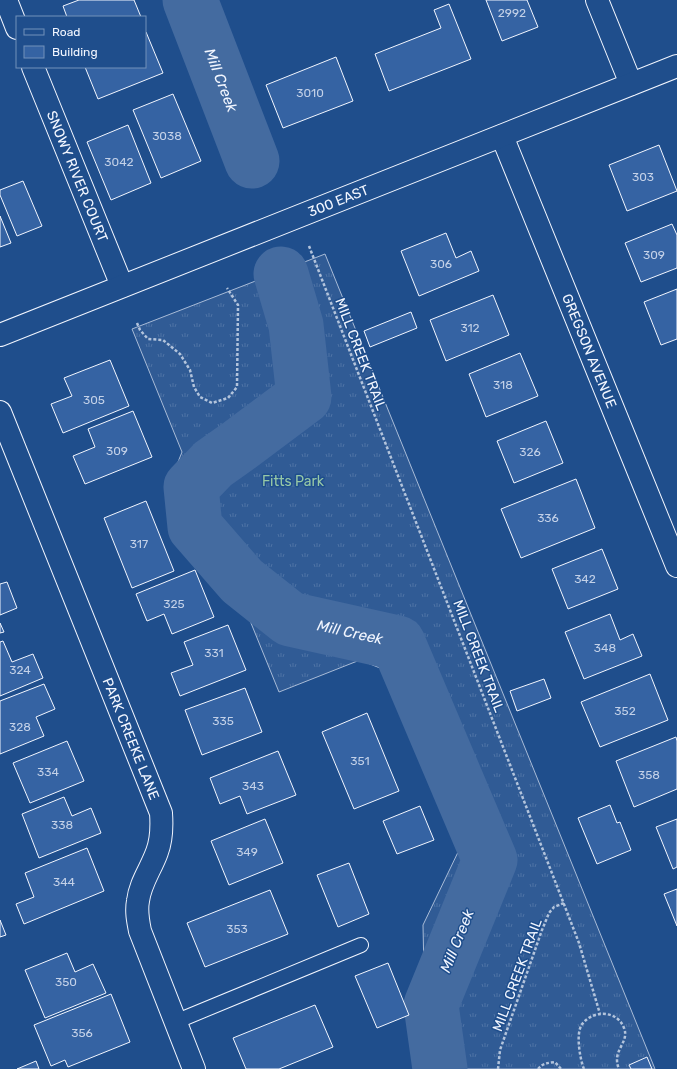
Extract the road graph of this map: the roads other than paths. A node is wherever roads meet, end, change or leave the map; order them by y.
1 (6, 0) edge
2 (597, 0) edge
3 (16, 25) edge
4 (677, 66) edge
5 (33, 68) edge
6 (631, 84) junction
7 (502, 136) junction
8 (122, 286) junction
9 (0, 335) edge
10 (0, 412) edge
11 (677, 566) edge
12 (361, 945) dead end
13 (175, 1022) junction
14 (194, 1069) edge

1 - 3 street
2 - 6 street
4 - 6 street, 300 EAST
5 - 8 street, SNOWY RIVER COURT
6 - 7 street, 300 EAST
7 - 8 street, 300 EAST
7 - 11 street, GREGSON AVENUE
8 - 9 street, 300 EAST
10 - 13 street, PARK CREEKE LANE
12 - 13 lane
13 - 14 street, PARK CREEKE LANE

